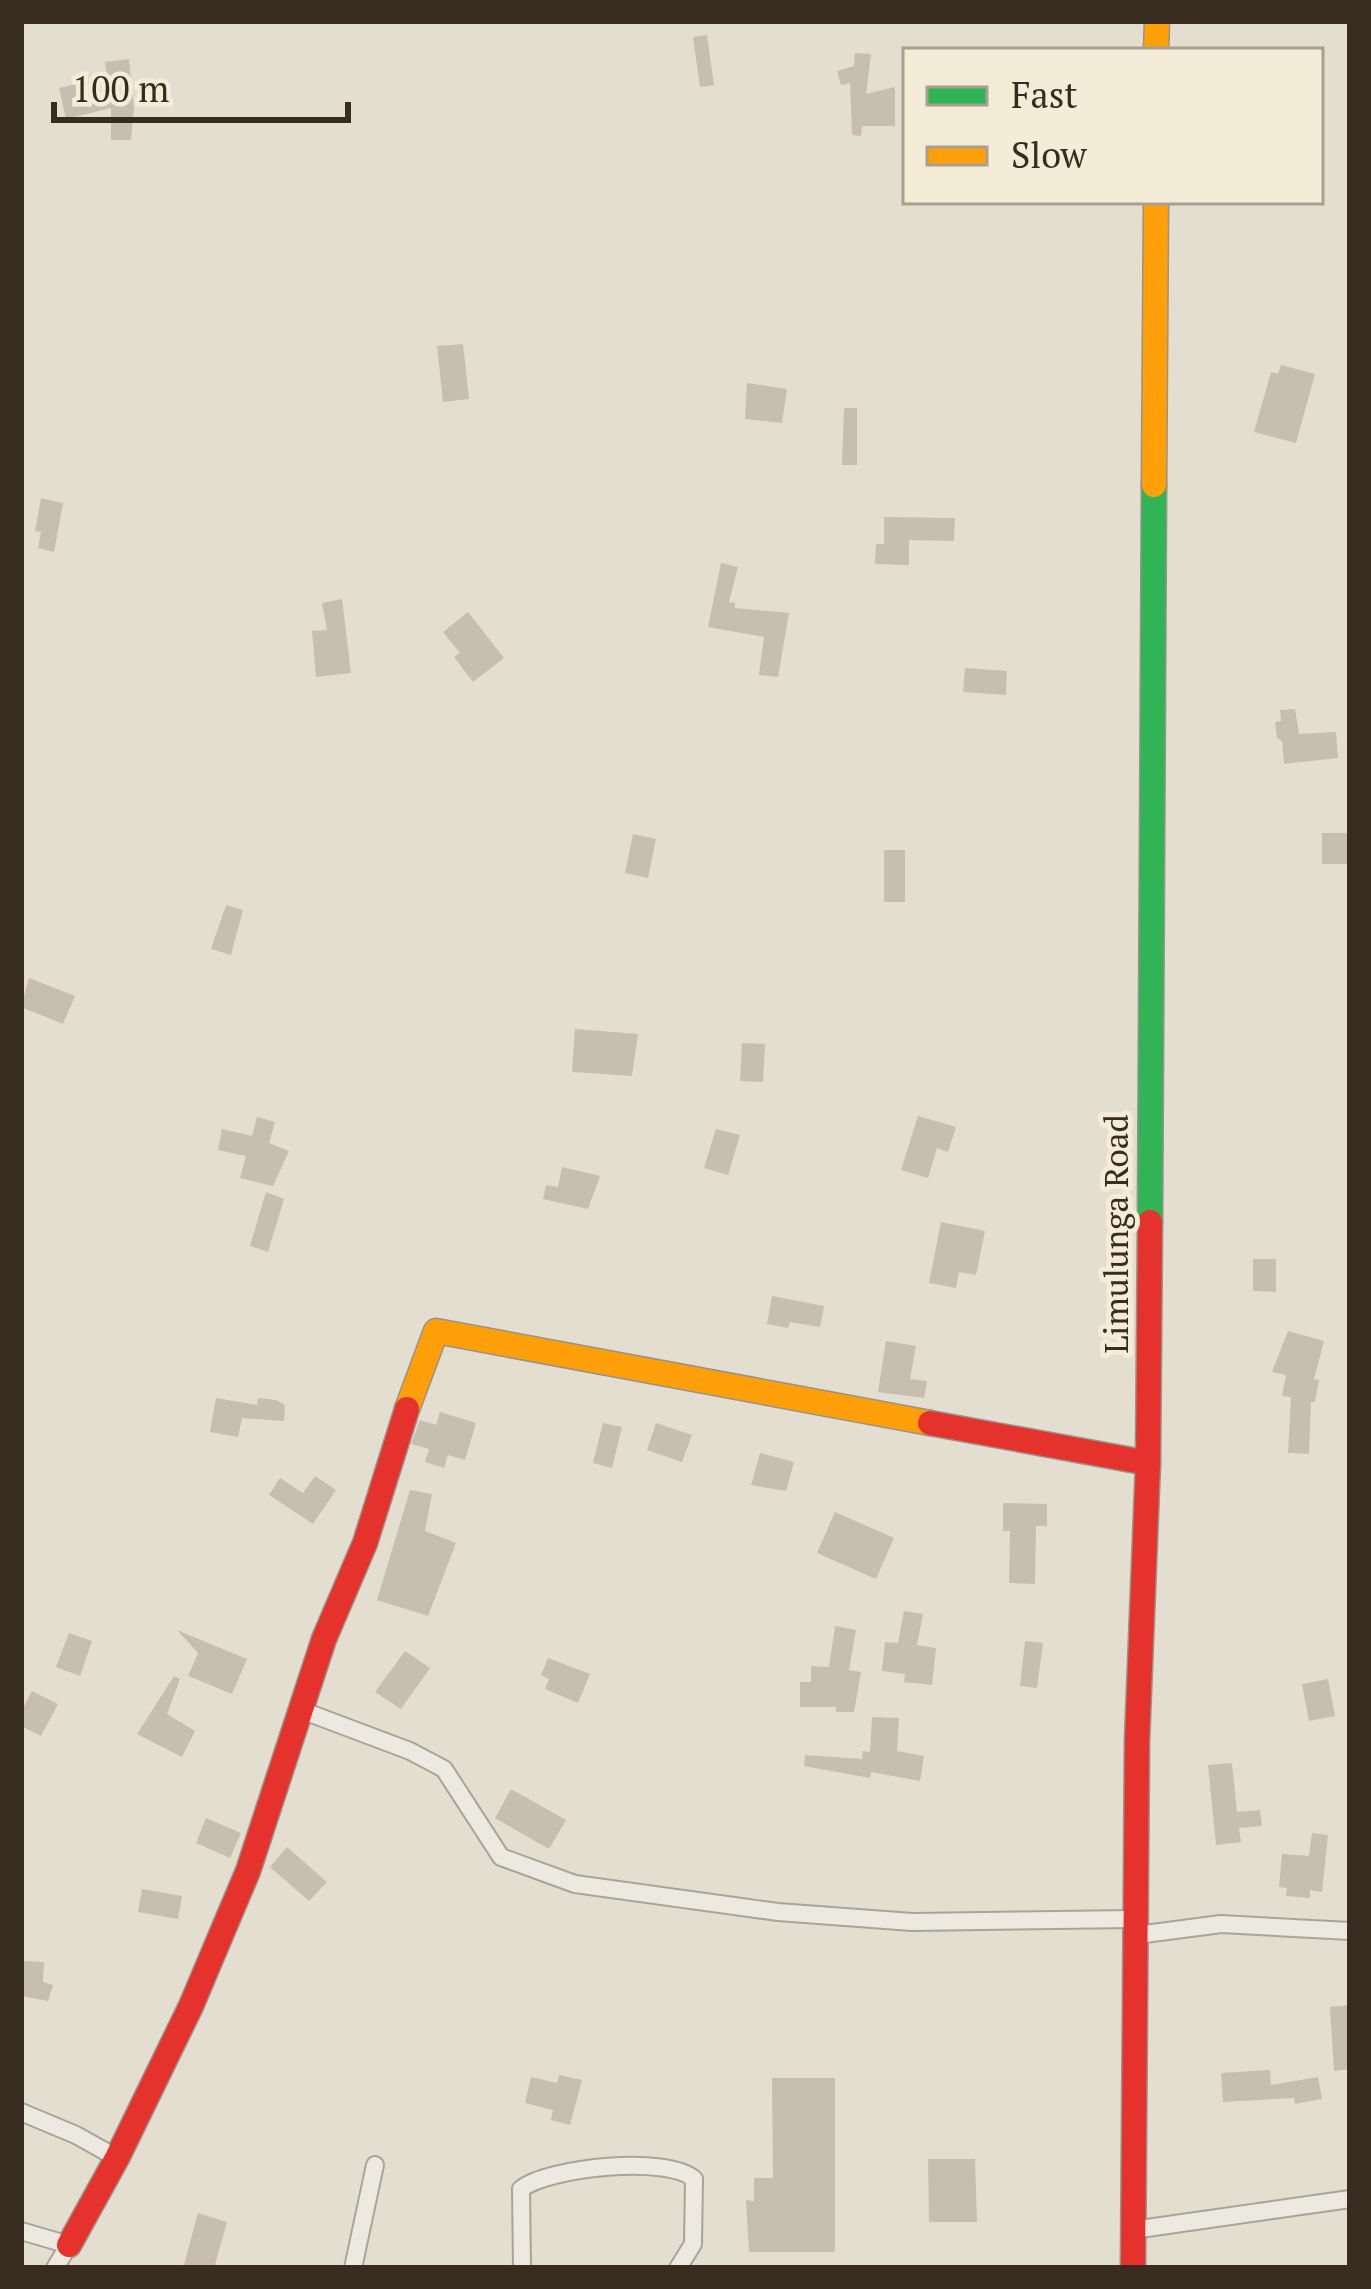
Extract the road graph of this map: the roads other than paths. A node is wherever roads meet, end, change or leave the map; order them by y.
1 (1156, 204) edge
2 (1148, 1462) junction
3 (301, 1710) junction
4 (1135, 1927) junction
5 (1350, 1930) edge
6 (21, 2112) edge
7 (117, 2158) junction
8 (375, 2165) dead end
9 (1350, 2199) edge
10 (1133, 2230) junction
11 (21, 2231) edge
12 (69, 2245) junction
13 (55, 2268) edge
14 (353, 2268) edge
15 (522, 2268) edge
16 (678, 2268) edge
17 (1132, 2268) edge

1 - 2 main road, Limulunga Road
2 - 3 main road
2 - 4 main road, Limulunga Road
3 - 4 street
3 - 7 main road
4 - 5 street
4 - 10 main road, Limulunga Road
6 - 7 street
7 - 12 main road
8 - 14 street
9 - 10 street
10 - 17 main road, Limulunga Road
11 - 12 street
12 - 13 street
15 - 16 street

